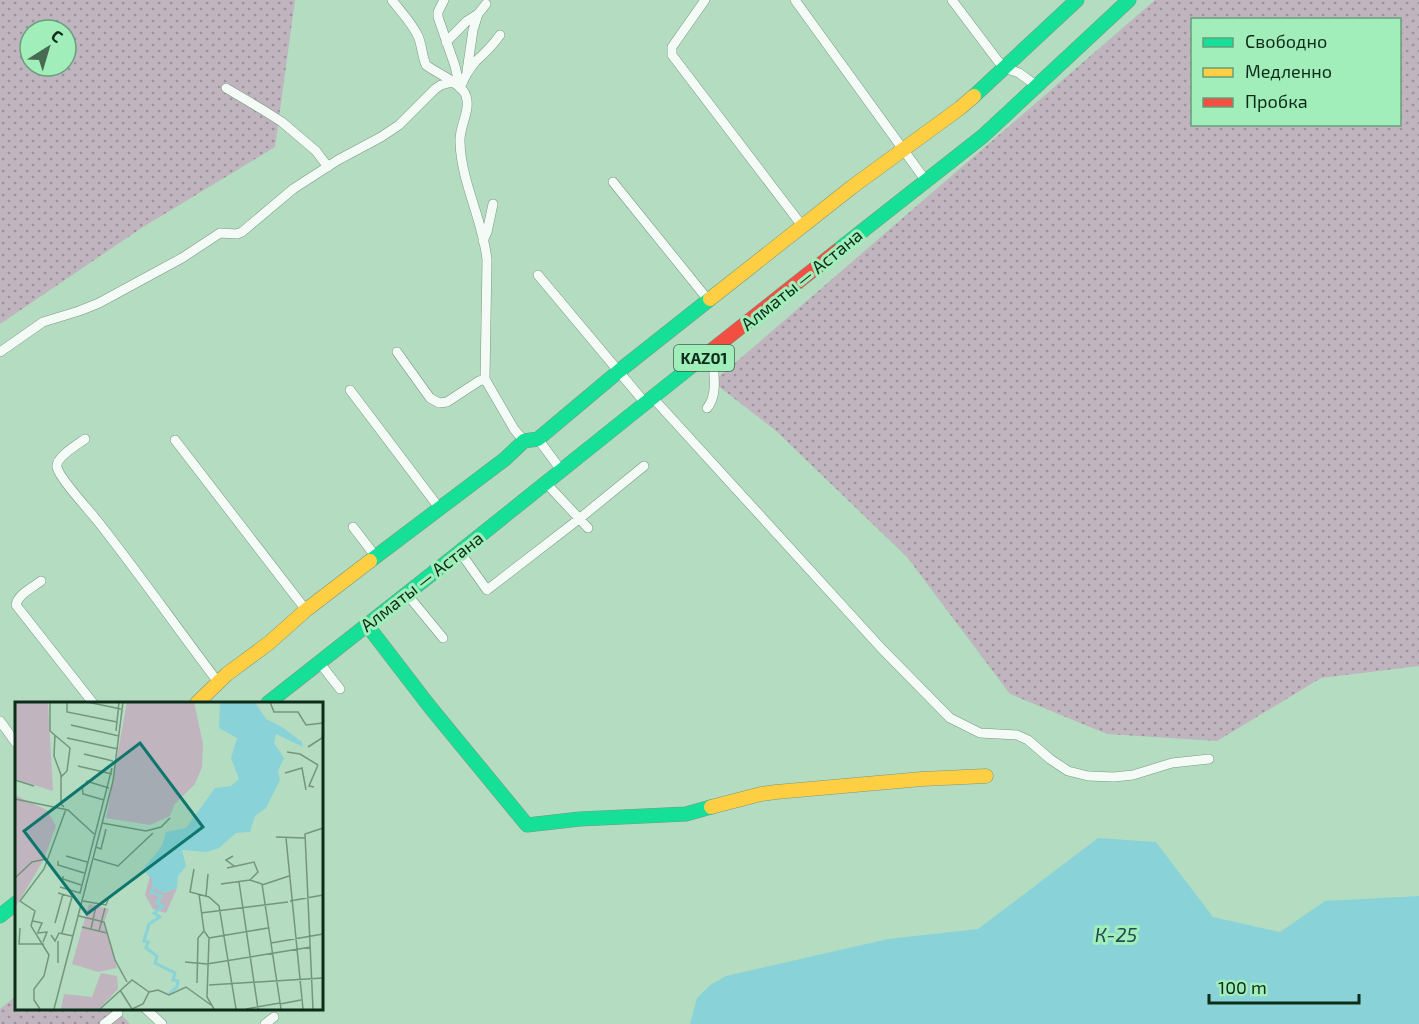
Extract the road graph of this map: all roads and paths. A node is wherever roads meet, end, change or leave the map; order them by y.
1 (392, 0) edge
2 (444, 0) edge
3 (705, 0) edge
4 (795, 0) edge
5 (952, 0) edge
6 (1077, 0) edge
7 (1129, 0) edge
8 (486, 4) dead end
9 (478, 14) junction
10 (500, 35) dead end
11 (446, 42) junction
12 (1005, 68) junction
13 (466, 75) junction
14 (456, 85) junction
15 (1037, 86) junction
16 (226, 88) dead end
17 (903, 150) junction
18 (328, 167) junction
19 (926, 181) junction
20 (613, 182) dead end
21 (493, 204) dead end
22 (803, 227) junction
23 (483, 241) junction
24 (538, 275) dead end
25 (708, 301) junction
26 (2, 347) edge
27 (712, 351) junction
28 (397, 352) dead end
29 (619, 371) junction
30 (485, 379) junction
31 (350, 390) dead end
32 (650, 401) junction
33 (707, 408) dead end
34 (85, 439) dead end
35 (538, 439) junction
36 (175, 440) dead end
37 (524, 441) junction
38 (644, 466) dead end
39 (561, 470) junction
40 (546, 483) junction
41 (440, 509) junction
42 (579, 519) junction
43 (352, 527) dead end
44 (588, 528) dead end
45 (460, 552) junction
46 (376, 557) junction
47 (41, 581) dead end
48 (406, 593) junction
49 (306, 610) junction
50 (367, 624) junction
51 (443, 638) dead end
52 (319, 662) junction
53 (218, 682) junction
54 (340, 689) dead end
55 (92, 702) edge
56 (198, 702) edge
57 (269, 702) edge
58 (0, 721) edge
59 (15, 742) edge
60 (1209, 759) dead end
61 (986, 776) dead end
62 (15, 904) edge
63 (0, 916) edge
64 (146, 1009) edge
65 (118, 1013) dead end
66 (274, 1017) dead end
67 (104, 1024) edge
68 (162, 1024) edge
69 (265, 1024) edge

1 - 14 street
2 - 11 street
3 - 22 street
4 - 17 street
5 - 12 street
6 - 12 main road
7 - 15 main road, Алматы — Астана / KАZ01
8 - 9 street
9 - 11 street
9 - 13 street
10 - 13 street
11 - 14 street
12 - 15 street
12 - 17 main road
13 - 14 street
14 - 18 street
14 - 23 street
15 - 19 main road, Алматы — Астана / KАZ01
16 - 18 street
17 - 19 street
17 - 22 main road
18 - 26 street
19 - 27 main road, Алматы — Астана / KАZ01
20 - 25 street
21 - 23 street
22 - 25 main road
23 - 30 street
24 - 29 street
25 - 29 main road
27 - 32 main road, Алматы — Астана / KАZ01
27 - 33 street
28 - 30 street
29 - 32 street
29 - 35 main road
30 - 37 street
31 - 41 street
32 - 39 main road, Алматы — Астана / KАZ01
32 - 60 street
34 - 53 street
35 - 37 main road
35 - 39 street
36 - 49 street
37 - 41 main road
38 - 42 street
39 - 40 main road, Алматы — Астана / KАZ01
40 - 42 street
40 - 45 main road, Алматы — Астана / KАZ01
41 - 46 main road
42 - 44 street
42 - 45 street
43 - 46 street
45 - 48 main road, Алматы — Астана / KАZ01
46 - 49 main road
47 - 55 street
48 - 50 main road, Алматы — Астана / KАZ01
48 - 51 street
49 - 53 main road
50 - 52 main road, Алматы — Астана / KАZ01
50 - 61 main road
52 - 54 street
52 - 57 main road, Алматы — Астана / KАZ01
53 - 56 main road
58 - 59 street
62 - 63 main road
64 - 68 street
65 - 67 street
66 - 69 street

